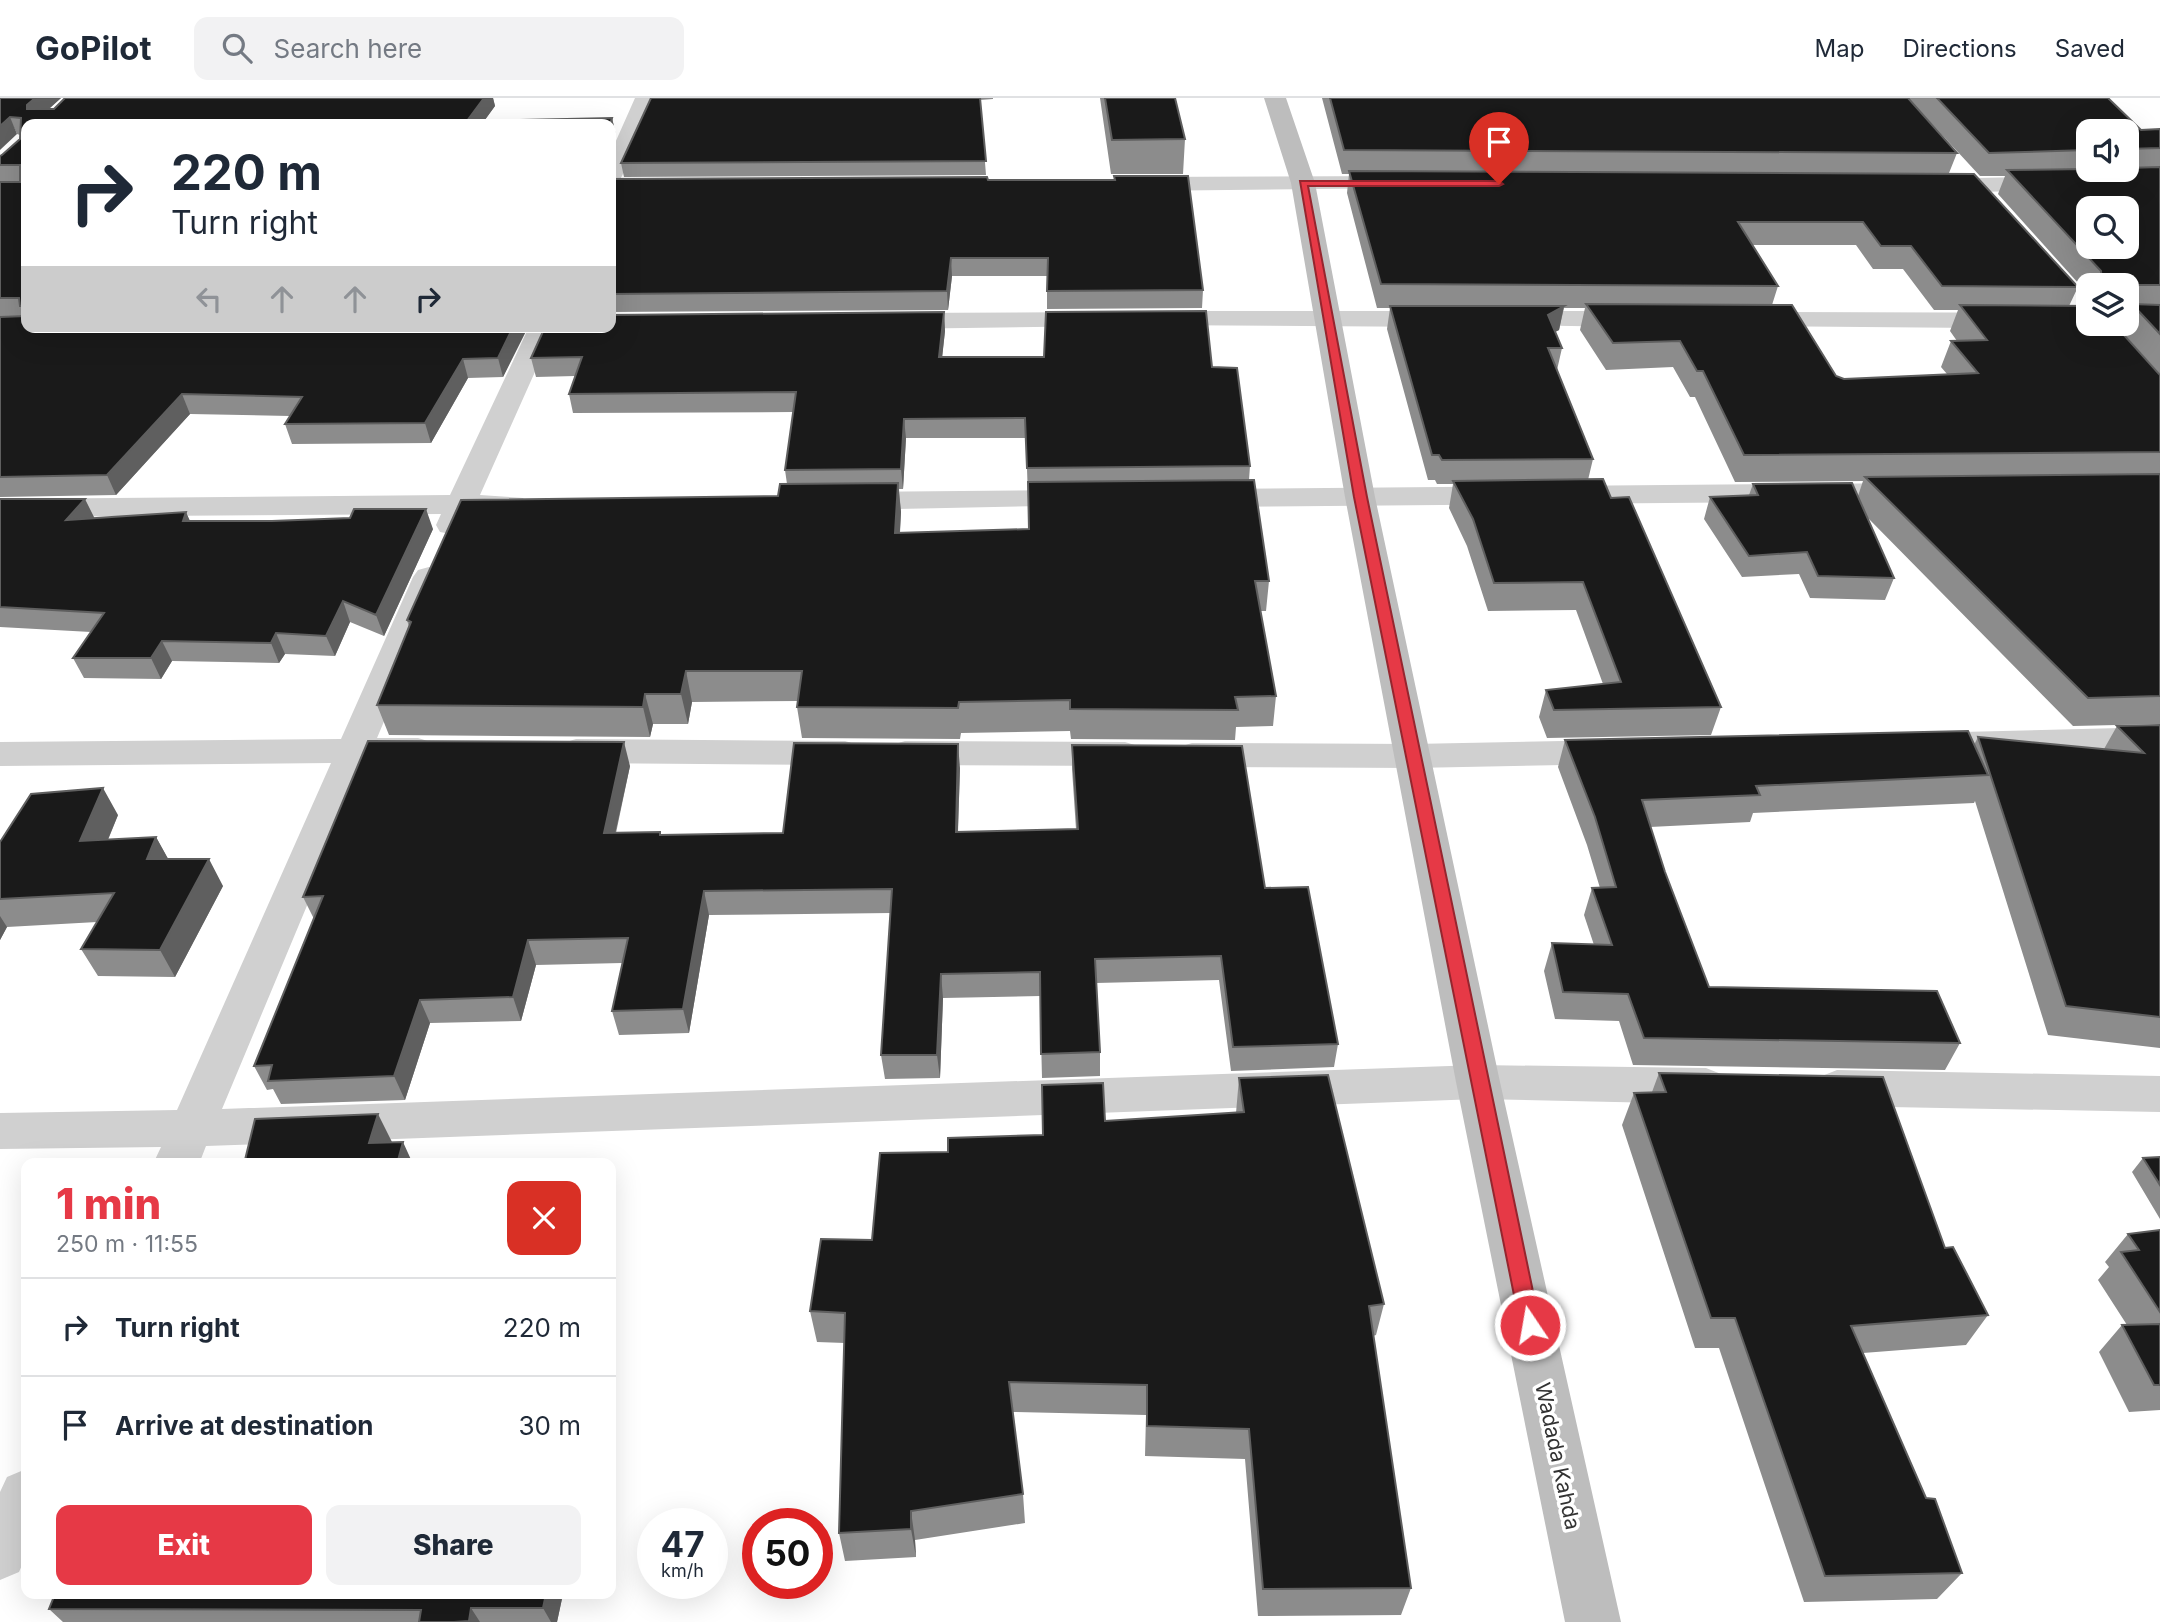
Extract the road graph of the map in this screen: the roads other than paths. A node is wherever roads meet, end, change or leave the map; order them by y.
1 (646, 98) edge
2 (1275, 98) edge
3 (1956, 166) edge
4 (616, 180) edge
5 (2160, 181) edge
6 (1303, 183) junction
7 (1429, 183) edge
8 (1109, 184) edge
9 (1903, 185) edge
10 (1973, 186) junction
11 (1991, 205) edge
12 (2070, 294) edge
13 (2076, 301) edge
14 (1326, 318) junction
15 (1659, 319) edge
16 (1728, 320) edge
17 (872, 321) edge
18 (2076, 326) edge
19 (539, 333) edge
20 (1939, 492) edge
21 (1360, 497) junction
22 (1111, 499) edge
23 (1180, 499) edge
24 (821, 501) edge
25 (461, 504) junction
26 (544, 504) edge
27 (0, 508) edge
28 (2160, 739) edge
29 (1883, 746) edge
30 (353, 750) junction
31 (451, 750) edge
32 (548, 751) edge
33 (1648, 751) edge
34 (0, 754) edge
35 (1413, 756) junction
36 (1478, 1082) junction
37 (1742, 1087) edge
38 (1798, 1088) edge
39 (2160, 1094) edge
40 (0, 1131) edge
41 (185, 1146) edge
42 (21, 1506) edge
43 (0, 1553) edge
44 (1593, 1622) edge

1 - 4 street
2 - 6 main road, Wadada Kahda
3 - 10 street
5 - 10 street
6 - 7 street
6 - 8 street
6 - 14 main road, Wadada Kahda
9 - 10 street
10 - 11 street
12 - 13 street
14 - 15 street
14 - 17 street
14 - 21 main road, Wadada Kahda
16 - 18 street
19 - 25 street
20 - 21 street
21 - 23 street
21 - 35 main road, Wadada Kahda
22 - 24 street
25 - 26 street
25 - 27 street
25 - 30 street
28 - 29 street
30 - 31 street
30 - 34 street
30 - 41 street
32 - 35 street
33 - 35 street
35 - 36 main road, Wadada Kahda
36 - 37 street
36 - 41 street
36 - 44 main road, Wadada Kahda
38 - 39 street
40 - 41 street
42 - 43 street

